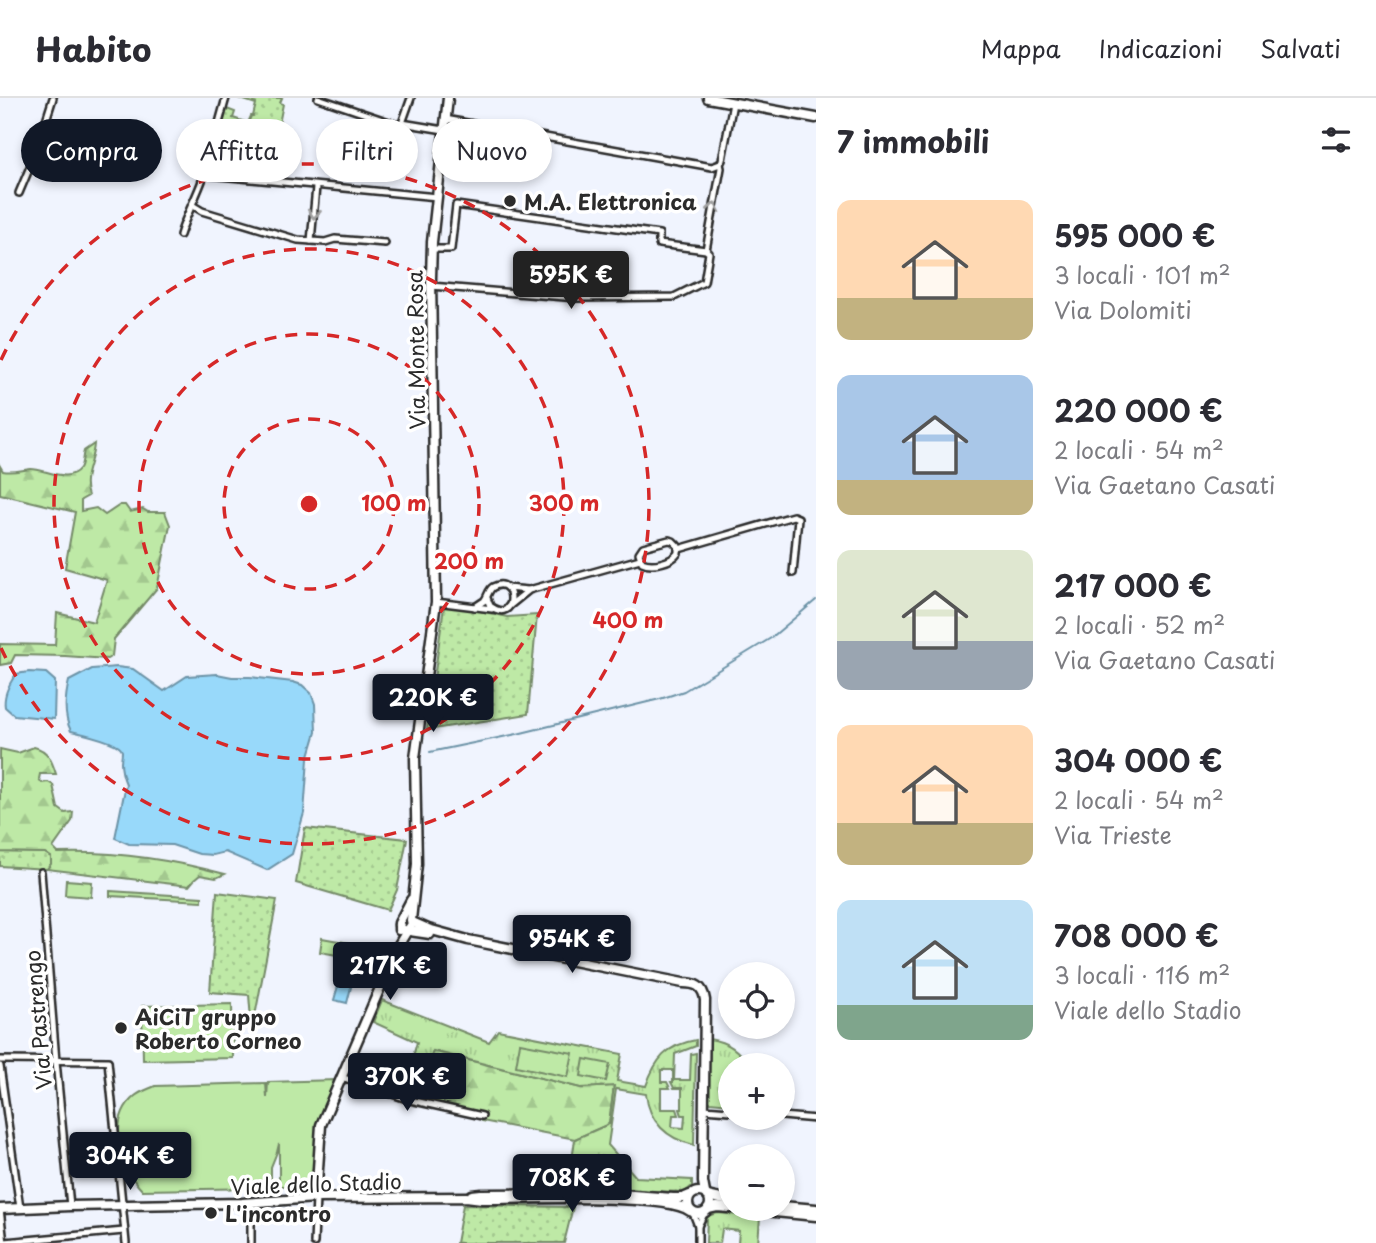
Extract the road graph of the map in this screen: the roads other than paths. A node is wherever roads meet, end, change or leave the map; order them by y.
1 (52, 98) edge
2 (226, 98) edge
3 (318, 98) edge
4 (411, 98) edge
5 (448, 98) edge
6 (708, 98) edge
7 (733, 103) junction
8 (816, 118) edge
9 (220, 119) edge
10 (380, 119) edge
11 (403, 119) edge
12 (445, 119) edge
13 (552, 138) edge
14 (720, 164) junction
15 (201, 182) edge
16 (271, 182) edge
17 (439, 182) edge
18 (316, 187) junction
19 (19, 193) dead end
20 (437, 197) junction
21 (192, 205) junction
22 (180, 235) dead end
23 (311, 241) junction
24 (386, 243) dead end
25 (432, 249) junction
26 (706, 250) junction
27 (431, 286) junction
28 (679, 549) junction
29 (640, 559) junction
30 (793, 573) dead end
31 (507, 588) junction
32 (529, 590) junction
33 (487, 598) junction
34 (436, 602) junction
35 (475, 607) junction
36 (508, 607) junction
37 (493, 609) junction
38 (41, 872) dead end
39 (406, 924) junction
40 (682, 983) junction
41 (705, 1019) junction
42 (700, 1049) junction
43 (0, 1060) edge
44 (56, 1061) junction
45 (0, 1066) edge
46 (704, 1075) junction
47 (341, 1077) junction
48 (718, 1111) edge
49 (701, 1112) junction
50 (482, 1116) dead end
51 (795, 1117) edge
52 (816, 1119) edge
53 (701, 1145) junction
54 (692, 1194) junction
55 (706, 1195) junction
56 (466, 1197) junction
57 (316, 1198) junction
58 (718, 1198) edge
59 (251, 1202) junction
60 (70, 1206) junction
61 (122, 1206) junction
62 (795, 1207) edge
63 (20, 1208) junction
64 (718, 1208) edge
65 (0, 1209) edge
66 (816, 1209) edge
67 (692, 1212) junction
68 (706, 1212) junction
69 (795, 1214) edge
70 (816, 1216) edge
71 (698, 1227) junction
72 (124, 1231) junction
73 (4, 1242) edge
74 (125, 1243) edge
75 (251, 1243) edge
76 (314, 1243) edge
77 (698, 1243) edge

1 - 19 street
2 - 9 street
3 - 10 street
4 - 11 street
5 - 12 street, Via Monte Rosa
6 - 7 street
7 - 8 street
7 - 14 street
13 - 14 street
26 -> 14 street
15 - 21 street
16 - 18 street
17 - 20 street, Via Monte Rosa
18 - 20 street
18 -> 23 street
20 - 25 street, Via Monte Rosa
21 - 22 street
21 - 23 street
23 - 24 street
25 - 26 street
25 - 27 street, Via Monte Rosa
26 - 27 street
27 - 34 street, Via Monte Rosa
28 - 29 street
28 - 29 street
28 - 30 street
29 - 32 street
31 - 32 street
31 - 33 street
31 - 36 street
32 - 36 street
33 - 35 street
33 - 37 street
34 - 35 street
34 - 39 street, Via Monte Rosa
35 - 37 street
36 - 37 street
38 - 44 street, Via Pastrengo
39 - 40 street
39 - 47 street, Via Monte Rosa
40 - 41 street
40 - 42 street
41 - 42 street
41 - 46 street
42 - 46 street
42 - 49 street
43 - 44 street
44 - 60 street, Via Pastrengo
44 - 61 street
45 - 63 street
46 - 49 street
47 - 50 street
47 - 57 street
48 - 49 street
49 - 53 street
49 - 53 street
51 - 52 street
53 - 54 street
53 - 55 street
54 - 55 street, Viale dello Stadio
54 - 56 street, Viale dello Stadio
54 - 67 street
55 - 58 street, Viale dello Stadio
55 - 68 street
56 - 57 street, Viale dello Stadio
56 - 67 street, Viale dello Stadio
57 - 59 street, Viale dello Stadio
57 - 76 street
59 - 61 street, Viale dello Stadio
59 - 75 street
60 - 61 street, Viale dello Stadio
60 - 63 street, Viale dello Stadio
61 - 72 street
62 - 66 street
63 - 65 street, Viale dello Stadio
64 - 68 street, Viale dello Stadio
65 - 73 street
67 - 68 street, Viale dello Stadio
67 - 71 street
68 - 71 street
69 - 70 street
71 - 77 street
72 - 73 street
72 - 74 street

